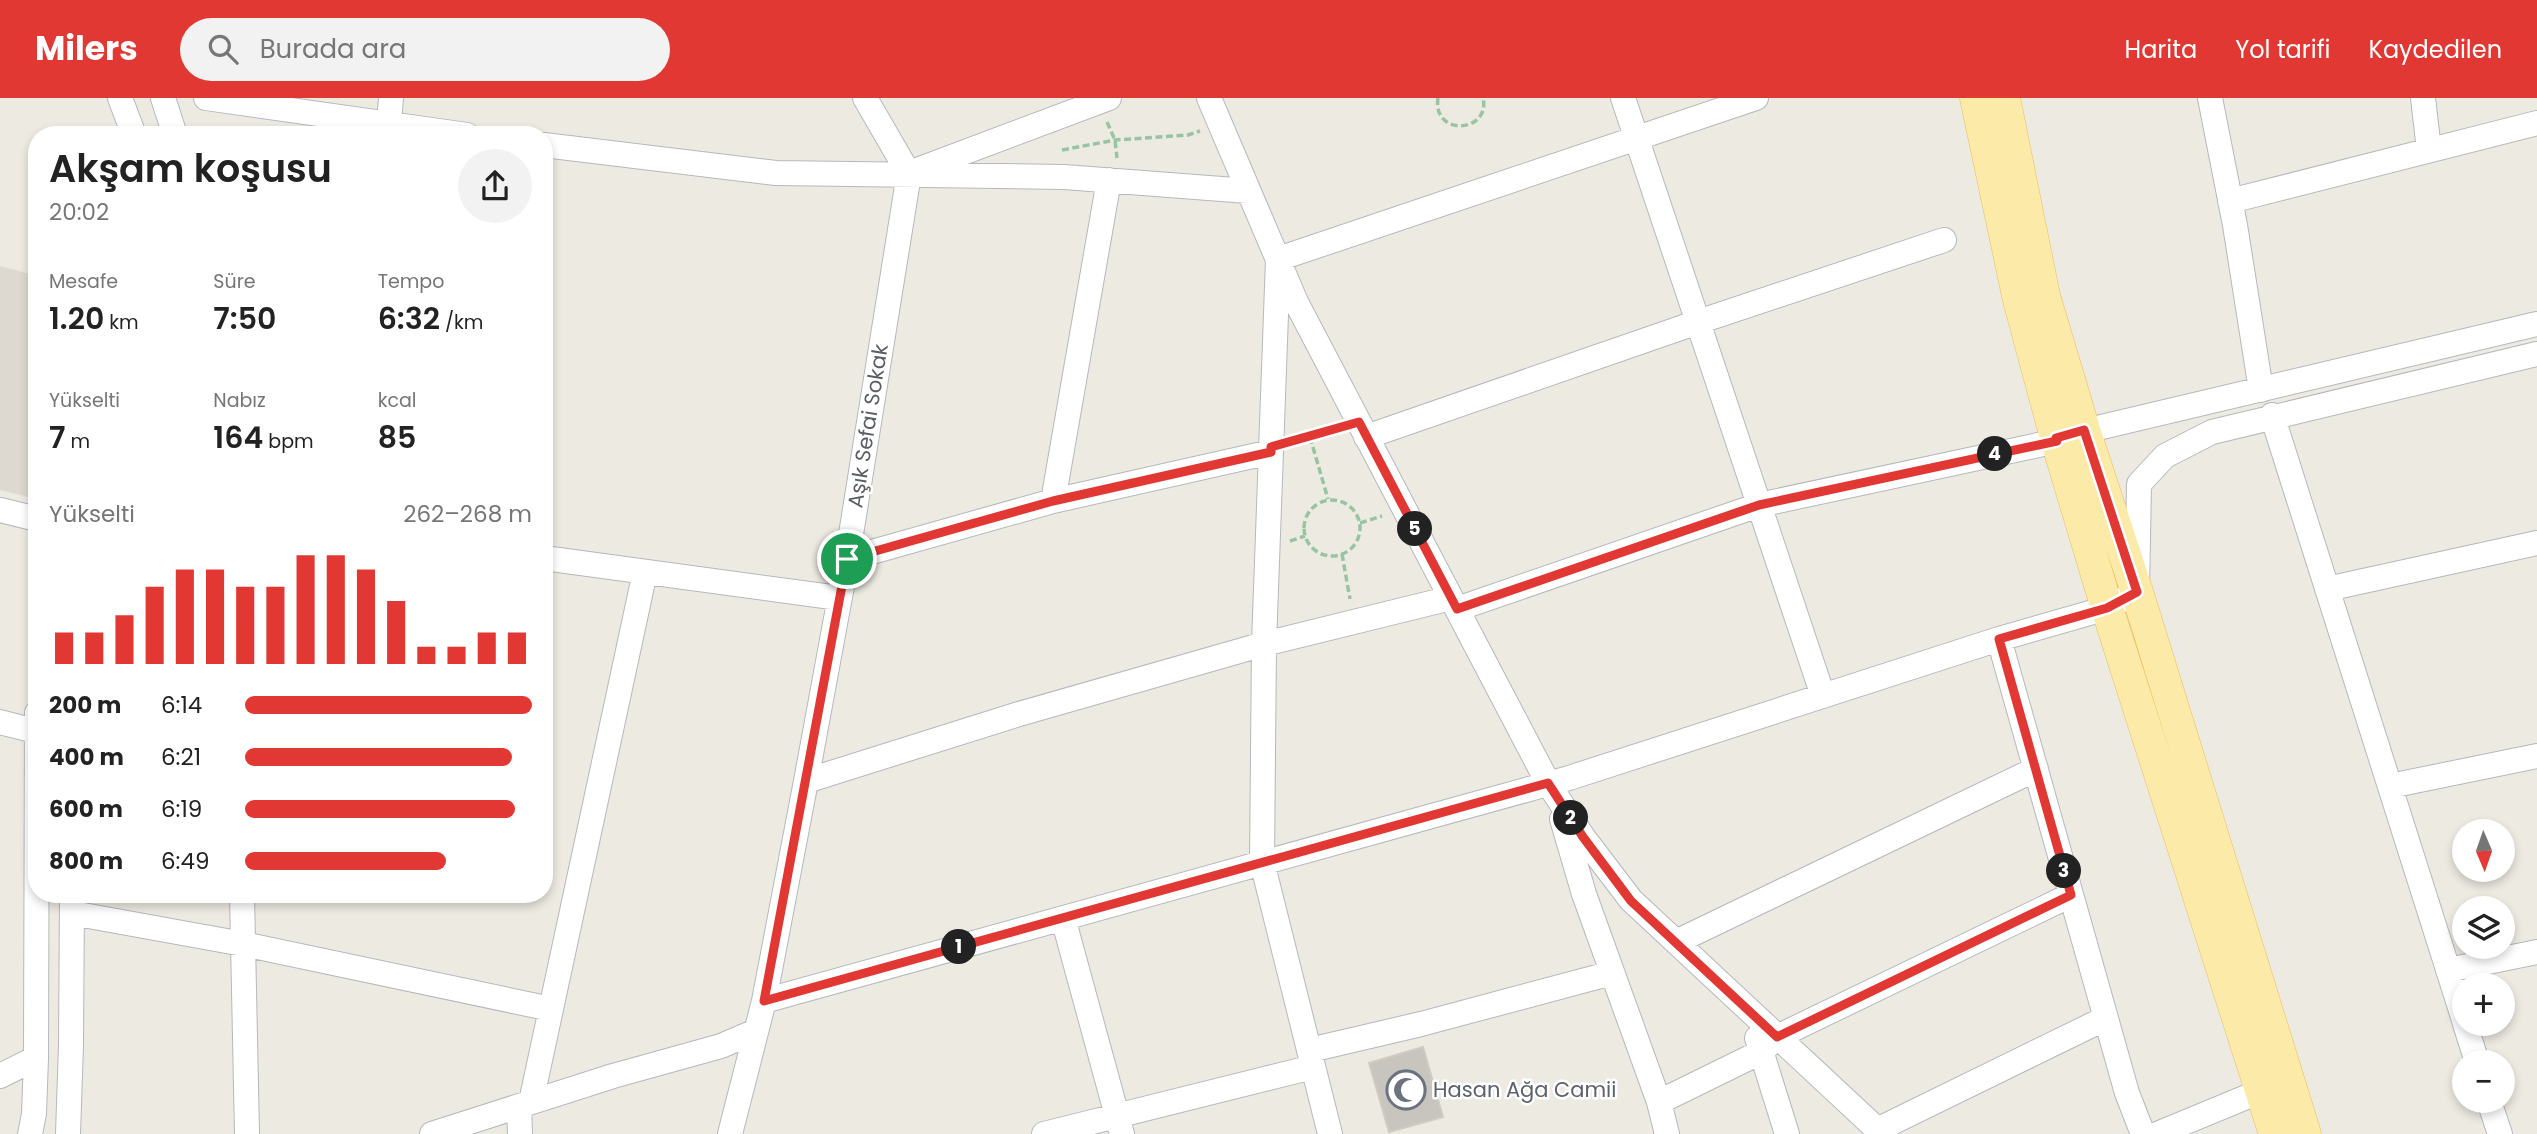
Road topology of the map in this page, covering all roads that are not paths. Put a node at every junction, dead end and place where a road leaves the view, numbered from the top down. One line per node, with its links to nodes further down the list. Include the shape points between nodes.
1 (120, 98): 15 (street)
2 (163, 98): 16 (street)
3 (205, 98): 17 (street)
4 (391, 98): 18 (street)
5 (865, 98): 22 (street)
6 (1109, 98): 22 (street)
7 (1209, 98): 24 (street)
8 (1623, 98): 19 (street)
9 (1756, 98): 19 (street)
10 (1976, 98): 34 (main road, via 2019,300)
11 (2004, 98): 34 (main road, via 2044,296)
12 (2210, 98): 25 (street)
13 (2423, 98): 21 (street)
14 (2537, 123): 21 (street)
15 (131, 126)
16 (172, 126)
17 (371, 126)
18 (389, 126)
19 (1636, 139): 27 (street); 28 (street)
20 (553, 146): 22 (street, via 776,173)
21 (2429, 150): 25 (street)
22 (909, 174): 23 (street); 42 (street, Aşık Sefai Sokak)
23 (1109, 180): 24 (street); 36 (street)
24 (1248, 191): 27 (street)
25 (2230, 201): 31 (street)
26 (1944, 240): 28 (street)
27 (1278, 259): 33 (street); 35 (street)
28 (1698, 322): 33 (street); 37 (street)
29 (2537, 324): 31 (street)
30 (2537, 354): 32 (street)
31 (2261, 390): 34 (street)
32 (2272, 415): 44 (street); 45 (street, via 2211,432 2165,456 2139,484)
33 (1362, 429): 47 (street)
34 (2066, 437): 37 (street); 45 (main road); 48 (main road)
35 (1271, 450): 36 (street); 50 (street)
36 (1053, 501): 42 (street)
37 (1759, 505): 47 (street); 51 (street)
38 (0, 510): 39 (street)
39 (28, 517)
40 (2537, 543): 44 (street)
41 (553, 559): 43 (street)
42 (847, 559): 46 (street, Aşık Sefai Sokak)
43 (645, 572): 46 (street); 72 (street)
44 (2328, 589): 57 (street)
45 (2137, 592): 48 (street); 98 (main road)
46 (839, 598): 56 (street, Aşık Sefai Sokak)
47 (1454, 604): 50 (street); 58 (street)
48 (2107, 608): 49 (street); 79 (main road)
49 (1999, 639): 51 (street); 55 (street)
50 (1264, 644): 56 (street); 59 (street)
51 (1823, 696): 58 (street)
52 (0, 722): 53 (street)
53 (28, 722)
54 (2537, 756): 57 (street)
55 (2036, 769): 60 (street); 65 (street)
56 (806, 781): 71 (street, Aşık Sefai Sokak)
57 (2390, 786): 68 (street)
58 (1552, 790): 59 (street); 65 (street, via 1631,901); 69 (street)
59 (1262, 862): 64 (street); 77 (street)
60 (2071, 895): 73 (street); 75 (street)
61 (36, 903): 76 (street)
62 (242, 903): 66 (street)
63 (72, 904): 66 (street); 86 (street)
64 (1063, 918): 71 (street); 83 (street)
65 (1676, 942): 75 (street, via 1748,1009)
66 (243, 944): 72 (street); 87 (street)
67 (2537, 952): 68 (street)
68 (2448, 970): 70 (street)
69 (1612, 973): 77 (street); 80 (street)
70 (2452, 982)
71 (764, 1001): 74 (street, Aşık Sefai Sokak)
72 (551, 1009): 81 (street)
73 (2106, 1018): 84 (street); 95 (street)
74 (757, 1031): 81 (street, via 721,1046); 90 (street, Aşık Sefai Sokak)
75 (1769, 1044): 80 (street); 84 (street); 94 (street)
76 (36, 1058): 78 (street); 85 (street)
77 (1312, 1058): 83 (street); 92 (street)
78 (0, 1076)
79 (2261, 1091): 96 (street); 97 (main road)
80 (1659, 1102): 93 (street)
81 (525, 1104): 88 (street); 89 (street)
82 (2493, 1113): 99 (street)
83 (1120, 1124): 91 (street)
84 (1879, 1132)
85 (30, 1134)
86 (68, 1134)
87 (247, 1134)
88 (432, 1134)
89 (520, 1134)
90 (730, 1134)
91 (1044, 1134)
92 (1330, 1134)
93 (1667, 1134)
94 (1787, 1134)
95 (2143, 1134)
96 (2157, 1134)
97 (2275, 1134)
98 (2305, 1134)
99 (2500, 1134)

